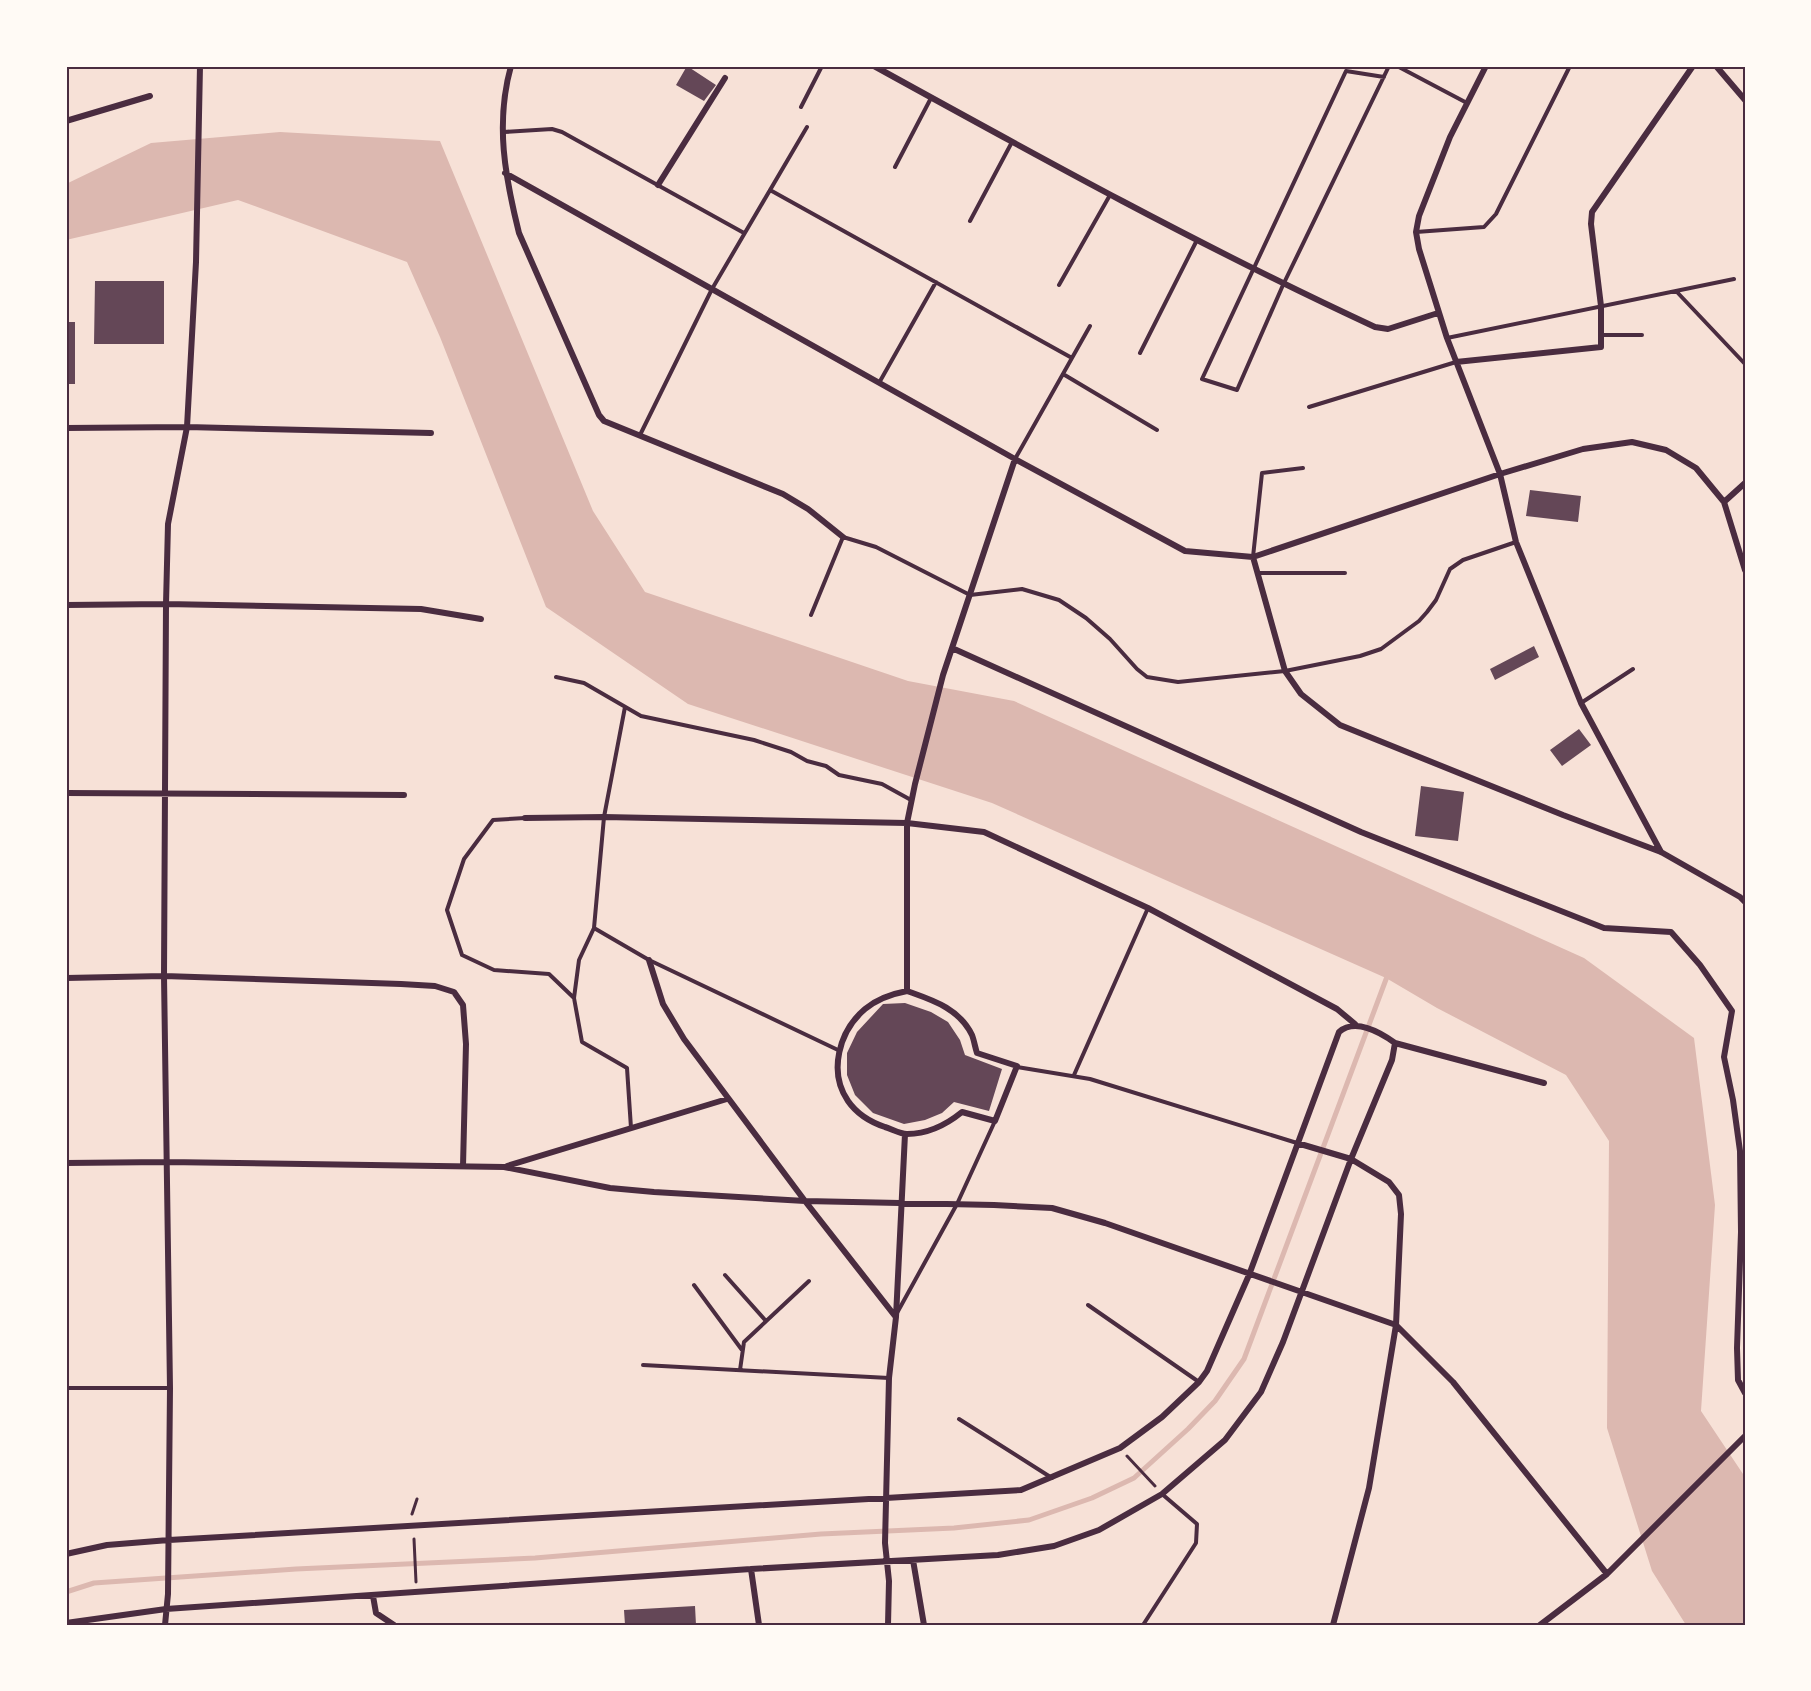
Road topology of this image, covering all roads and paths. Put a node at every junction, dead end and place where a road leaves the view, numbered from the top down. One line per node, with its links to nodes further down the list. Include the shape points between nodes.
1 (200, 66): 51 (street, via 196,262)
2 (511, 66): 20 (street, via 503,102)
3 (822, 66): 17 (lane)
4 (874, 66): 14 (street)
5 (1389, 66): 11 (lane)
6 (1397, 66): 16 (lane)
7 (1486, 66): 16 (street)
8 (1570, 66): 28 (lane, via 1496,214 1484,227)
9 (1693, 66): 38 (street, via 1592,212)
10 (1716, 66): 15 (street)
11 (1384, 76): 31 (lane, via 1346,71); 35 (lane)
12 (725, 78): 24 (street)
13 (150, 96): 18 (street)
14 (932, 98): 21 (street); 22 (lane)
15 (1745, 100)
16 (1467, 103): 28 (street, via 1450,137)
17 (801, 107)
18 (66, 121)
19 (807, 127): 25 (lane)
20 (504, 132): 23 (street); 24 (lane, via 562,132)
21 (1012, 142): 26 (street); 27 (lane)
22 (895, 167)
23 (505, 173): 36 (street); 55 (street, via 519,232 599,416)
24 (658, 185): 29 (lane)
25 (770, 190): 29 (lane); 33 (lane)
26 (1110, 195): 30 (street); 34 (lane)
27 (970, 221)
28 (1416, 232): 39 (street)
29 (744, 233): 36 (lane)
30 (1197, 240): 31 (street); 44 (lane)
31 (1254, 269): 35 (street); 35 (lane, via 1202,379 1237,390)
32 (1734, 279): 37 (lane)
33 (936, 282): 45 (lane); 49 (lane)
34 (1059, 285)
35 (1283, 285): 39 (street, via 1375,327 1388,329)
36 (712, 289): 49 (street); 55 (lane)
37 (1676, 291): 38 (lane); 47 (lane)
38 (1601, 306): 42 (street); 43 (lane)
39 (1438, 313): 43 (street)
40 (1090, 326): 45 (lane)
41 (1642, 335): 42 (lane)
42 (1601, 336): 46 (street, via 1601,347)
43 (1446, 338): 46 (street)
44 (1140, 352)
45 (1072, 358): 48 (lane)
46 (1456, 362): 50 (lane); 58 (street)
47 (1745, 363)
48 (1062, 374): 53 (lane); 56 (lane)
49 (879, 383): 56 (street)
50 (1309, 407)
51 (187, 427): 52 (street); 54 (street); 68 (street, via 168,524)
52 (66, 428)
53 (1158, 430)
54 (431, 433)
55 (639, 436): 61 (street, via 783,494)
56 (1015, 459): 63 (street, via 1185,551); 67 (street)
57 (1304, 468): 63 (lane, via 1262,473)
58 (1500, 474): 60 (street, via 1583,449 1632,442 1666,450 1696,468); 62 (street); 63 (street)
59 (1745, 483): 60 (street)
60 (1724, 502): 64 (street)
61 (843, 537): 67 (lane, via 876,547); 70 (lane)
62 (1516, 542): 74 (lane, via 1463,560 1450,569 1427,612 1381,649); 76 (street)
63 (1253, 557): 65 (street)
64 (1745, 570)
65 (1257, 573): 66 (lane); 74 (street)
66 (1344, 573)
67 (970, 595): 72 (street); 74 (lane, via 1022,589 1059,600 1110,639 1147,677 1178,682)
68 (165, 604): 69 (street); 71 (street, via 421,609); 78 (street)
69 (66, 605)
70 (811, 615)
71 (481, 619)
72 (952, 648): 81 (street); 129 (street, via 1361,832 1604,928 1671,932 1732,1011 1724,1057 1740,1151 1737,1348 1738,1380)
73 (1633, 669): 76 (lane)
74 (1285, 671): 85 (street, via 1301,694 1340,725)
75 (556, 677): 77 (lane, via 584,683)
76 (1581, 703): 85 (street)
77 (625, 707): 81 (lane, via 641,716 792,752 839,775 882,784); 82 (lane)
78 (165, 792): 79 (street); 80 (street); 90 (street)
79 (66, 793)
80 (404, 795)
81 (912, 801): 84 (street)
82 (603, 817): 83 (street); 84 (street); 88 (lane)
83 (525, 818): 93 (lane, via 493,820 483,831 464,859 447,910 462,955 494,970 549,974)
84 (907, 823): 87 (street, via 984,832); 92 (street)
85 (1661, 852): 86 (street)
86 (1745, 902)
87 (1148, 909): 94 (street, via 1337,1010); 98 (lane)
88 (594, 928): 89 (lane); 93 (lane, via 579,960)
89 (650, 960): 96 (lane); 100 (street, via 663,1004)
90 (164, 976): 91 (street); 106 (street); 108 (street, via 401,984 435,986 454,992 463,1005 466,1044)
91 (66, 978)
92 (907, 991): 96 (street, via 886,996 864,1009); 97 (street, via 957,1014 972,1035 977,1053)
93 (574, 998): 102 (lane, via 582,1042 627,1068)
94 (1355, 1025): 95 (street); 104 (street, via 1345,1026 1339,1032)
95 (1395, 1043): 99 (street); 105 (street, via 1392,1060)
96 (838, 1050): 103 (street, via 838,1076 847,1100 869,1121)
97 (1017, 1066): 98 (lane); 101 (street)
98 (1074, 1075): 104 (lane)
99 (1544, 1083)
100 (727, 1099): 102 (street); 110 (street)
101 (995, 1121): 103 (street, via 962,1112 930,1130); 112 (lane)
102 (631, 1128): 109 (street)
103 (905, 1134): 111 (street)
104 (1297, 1143): 105 (street); 114 (street)
105 (1351, 1159): 117 (street); 121 (street, via 1389,1182 1399,1195)
106 (166, 1162): 107 (street); 108 (street); 128 (street)
107 (66, 1163)
108 (463, 1166): 109 (street)
109 (504, 1167): 110 (street, via 610,1188)
110 (804, 1201): 111 (street); 119 (street)
111 (903, 1202): 112 (street); 119 (street)
112 (957, 1204): 114 (street, via 1052,1208); 119 (lane)
113 (725, 1275): 120 (lane)
114 (1249, 1275): 117 (street); 126 (street)
115 (809, 1281): 120 (lane)
116 (694, 1286): 122 (lane)
117 (1303, 1292): 121 (street); 134 (street, via 1261,1392 1225,1440)
118 (1088, 1305): 126 (lane)
119 (896, 1317): 125 (street)
120 (766, 1321): 122 (lane, via 744,1342)
121 (1396, 1325): 145 (street, via 1453,1382); 155 (street, via 1370,1488)
122 (743, 1350): 124 (lane)
123 (643, 1365): 124 (lane)
124 (740, 1370): 125 (lane)
125 (889, 1378): 135 (street)
126 (1199, 1382): 132 (street, via 1162,1417)
127 (66, 1388): 128 (lane)
128 (170, 1388): 139 (street)
129 (1745, 1393)
130 (959, 1419): 133 (lane)
131 (1745, 1437): 145 (street)
132 (1120, 1448): 133 (street); 134 (path)
133 (1052, 1478): 135 (street, via 1021,1490)
134 (1162, 1494): 141 (street, via 1099,1530 1054,1546 998,1555); 154 (lane, via 1197,1524 1196,1543)
135 (886, 1498): 139 (street); 142 (street)
136 (417, 1499): 137 (path)
137 (412, 1514)
138 (414, 1539): 143 (path)
139 (169, 1540): 140 (street, via 107,1545); 147 (street)
140 (66, 1554)
141 (913, 1560): 142 (street); 153 (street)
142 (886, 1562): 144 (street); 152 (street)
143 (416, 1569)
144 (751, 1569): 146 (street); 151 (street)
145 (1607, 1574): 156 (street)
146 (373, 1596): 147 (street); 150 (street, via 376,1613)
147 (166, 1609): 148 (street); 149 (street)
148 (66, 1623)
149 (165, 1625)
150 (394, 1625)
151 (759, 1625)
152 (888, 1625)
153 (924, 1625)
154 (1143, 1625)
155 (1333, 1625)
156 (1540, 1625)

